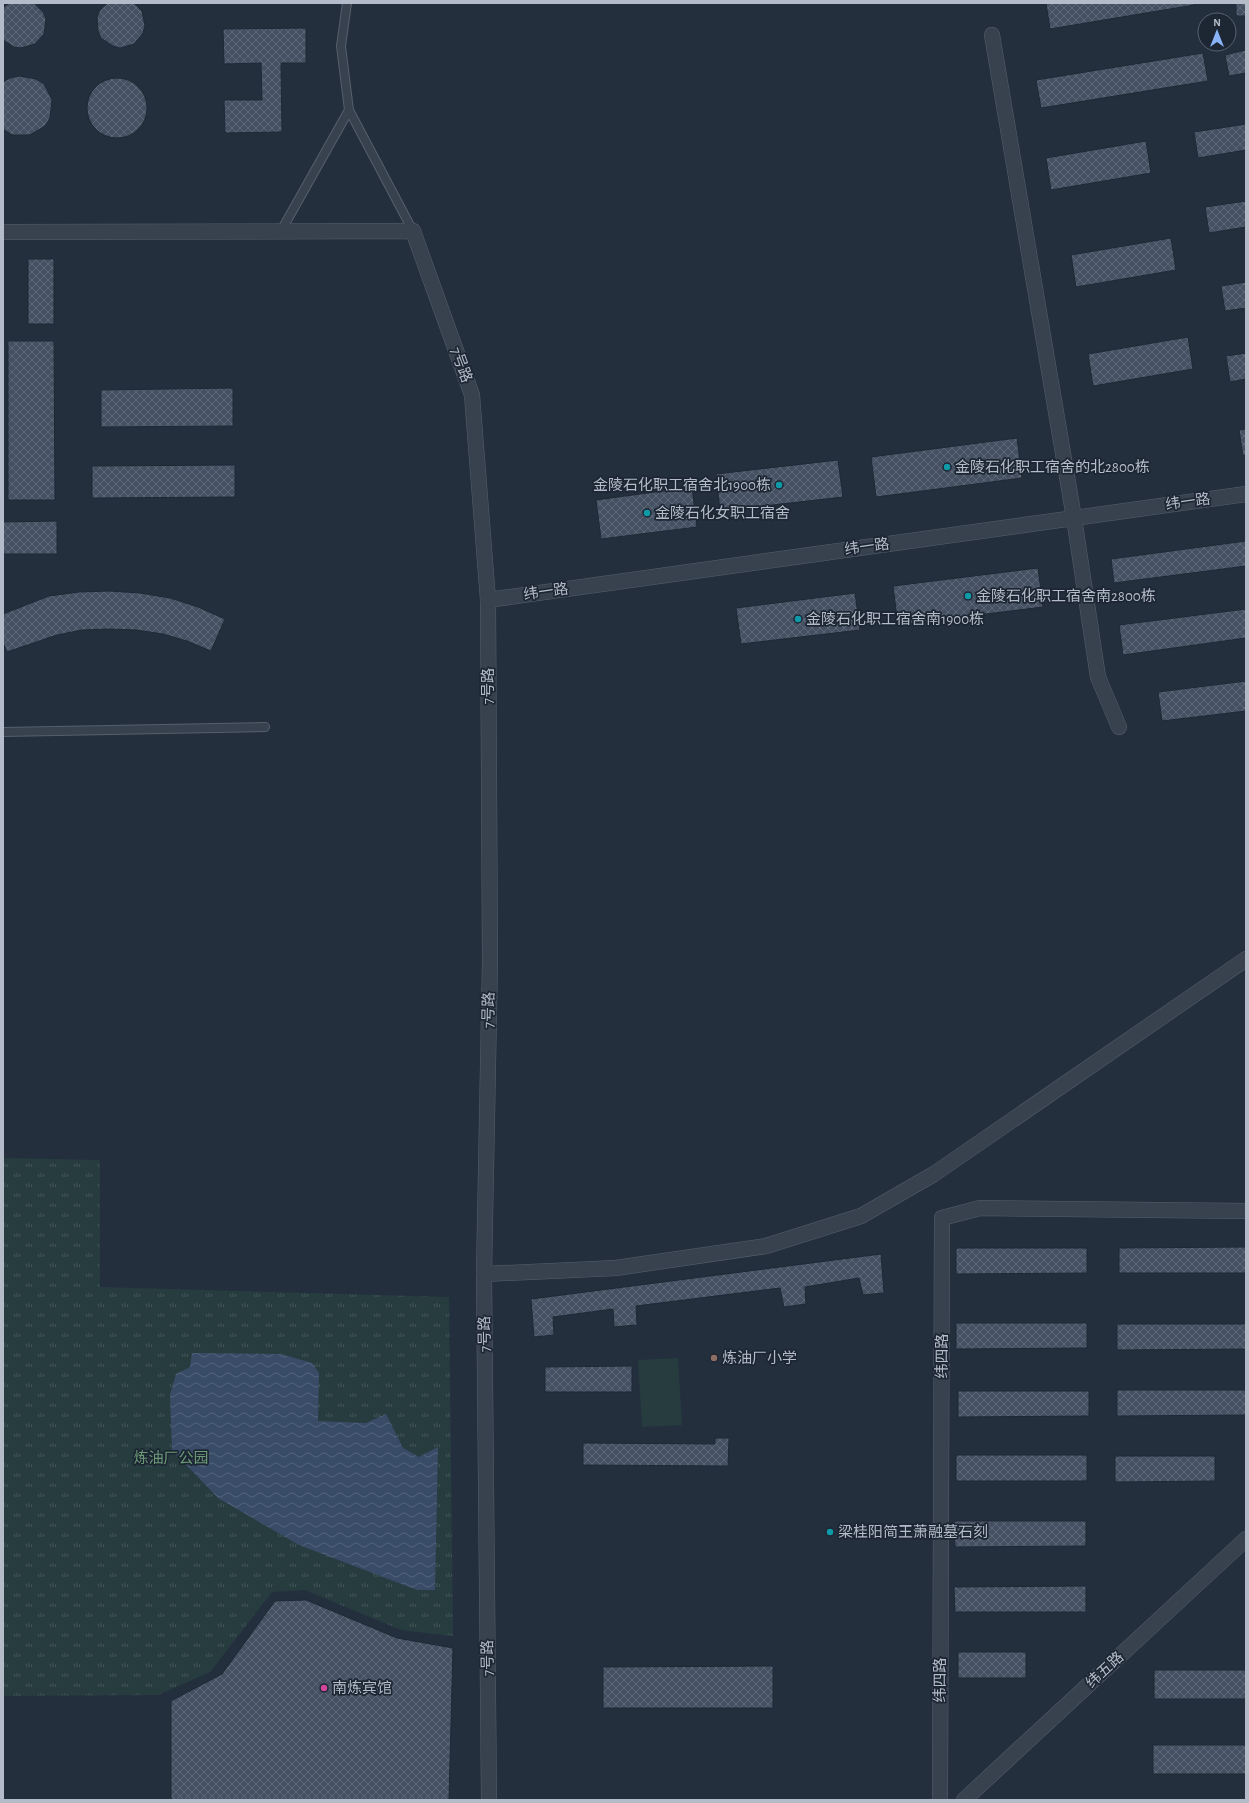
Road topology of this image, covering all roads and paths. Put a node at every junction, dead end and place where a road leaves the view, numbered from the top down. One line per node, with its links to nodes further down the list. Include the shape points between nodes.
1 (347, 3): 3 (lane, via 342,46)
2 (992, 35): 8 (street)
3 (349, 110): 4 (lane); 5 (lane)
4 (280, 231): 5 (street); 6 (street)
5 (413, 231): 9 (street, 7号路, via 472,395)
6 (3, 232)
7 (1246, 494): 8 (street, 纬一路)
8 (1074, 518): 9 (street, 纬一路); 11 (street, via 1098,677)
9 (488, 600): 15 (street, 7号路, via 490,961)
10 (265, 728): 12 (lane)
11 (1120, 728)
12 (3, 732)
13 (1246, 959): 15 (street, via 934,1174 861,1216 758,1247 616,1268)
14 (1246, 1211): 18 (street, 纬四路, via 980,1208 942,1218)
15 (484, 1274): 17 (street, 7号路)
16 (1246, 1539): 19 (street, 纬五路)
17 (489, 1800)
18 (940, 1800)
19 (964, 1800)

